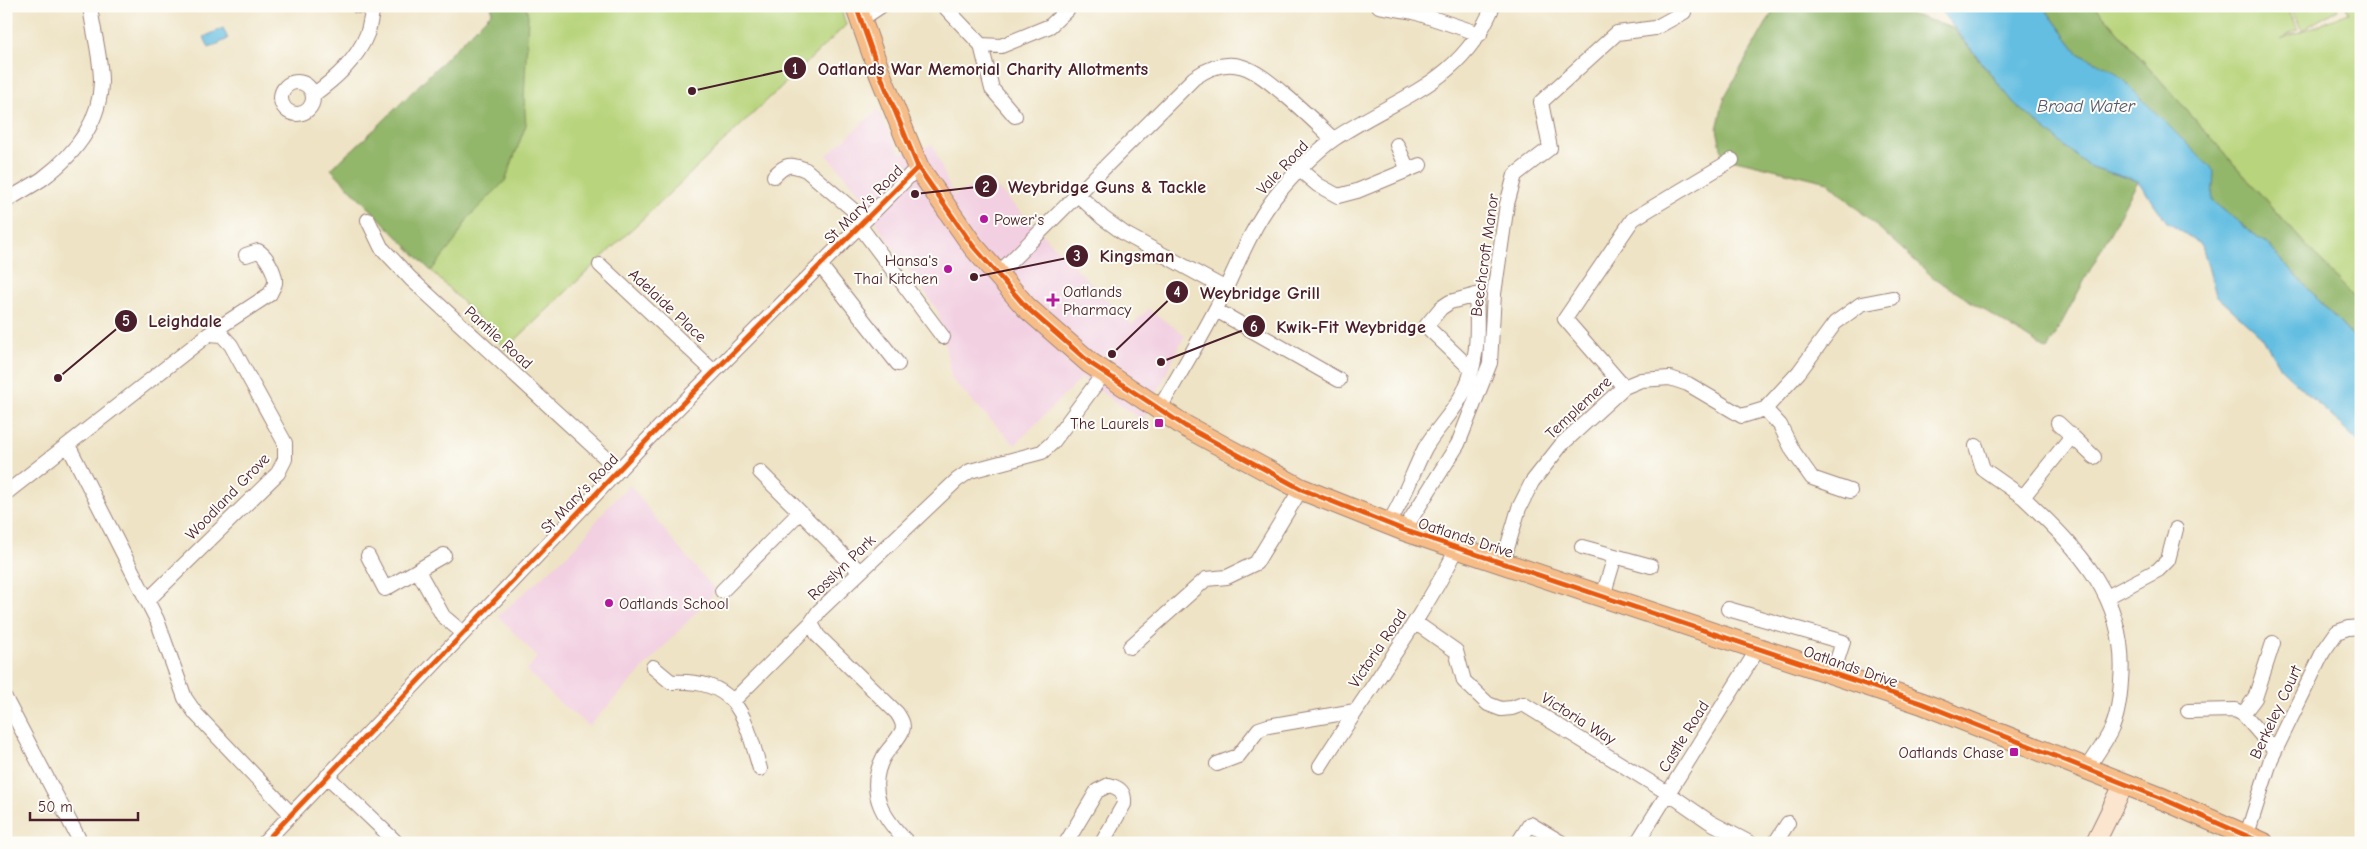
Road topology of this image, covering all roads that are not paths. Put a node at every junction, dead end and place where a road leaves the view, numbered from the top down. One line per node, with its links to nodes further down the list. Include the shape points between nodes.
1 (90, 6): 22 (street, via 101,81 95,115 86,133 63,162)
2 (358, 6): 8 (street)
3 (881, 6): 10 (street)
4 (944, 6): 12 (street)
5 (1379, 6): 11 (street, via 1414,12)
6 (1493, 6): 11 (street, Vale Road)
7 (1684, 6): 54 (street, Beechcroft Manor, via 1684,12 1655,28 1617,33 1541,102 1550,148 1515,175 1507,204 1494,294 1490,363 1458,444)
8 (373, 7): 13 (street, via 367,34 355,54 337,77)
9 (1068, 9): 12 (street, via 1050,26 1034,33 1001,46)
10 (858, 13): 18 (main road, Oatlands Drive)
11 (1480, 34): 15 (street, Vale Road, via 1450,69 1430,84)
12 (981, 45): 14 (street, via 992,89)
13 (313, 95)
14 (1015, 116)
15 (1333, 139): 19 (street, Vale Road); 21 (street, via 1257,72 1242,66 1224,66 1206,70 1194,78)
16 (1397, 145): 19 (street, via 1414,167 1338,196)
17 (1732, 160): 39 (street, via 1633,219 1565,320)
18 (918, 166): 24 (street, St Mary's Road); 28 (main road, Oatlands Drive)
19 (1300, 170): 29 (street, Vale Road, via 1275,198 1254,231)
20 (774, 176): 24 (street, via 784,166 795,165 806,170)
21 (1078, 194): 28 (street); 29 (street, via 1102,218 1125,234)
22 (6, 201)
23 (368, 220): 47 (street, Pantile Road, via 381,247 411,280)
24 (862, 223): 27 (street, St Mary's Road); 33 (street)
25 (246, 255): 32 (street, via 258,251 264,254 275,284 270,294)
26 (600, 265): 36 (street, Adelaide Place)
27 (820, 265): 34 (street); 36 (street, St Mary's Road)
28 (997, 275): 37 (main road, Oatlands Drive, via 1041,321)
29 (1226, 289): 31 (street, Vale Road)
30 (1892, 298): 41 (street, via 1860,304 1835,323 1799,372)
31 (1216, 310): 38 (street); 40 (street, Vale Road)
32 (209, 334): 44 (street); 68 (street, Woodland Grove, via 222,335 231,345 285,443 285,460 278,473)
33 (943, 338)
34 (898, 364)
35 (1472, 370): 35 (street, via 1426,326 1450,302 1476,295 1478,338); 54 (street, via 1459,401 1426,446 1399,507)
36 (713, 371): 47 (street, St Mary's Road)
37 (1104, 374): 40 (main road, Oatlands Drive); 64 (street, Rosslyn Park, via 1054,442 1042,452 970,471)
38 (1339, 380)
39 (1624, 387): 41 (street, Templemere, via 1641,380 1670,378 1688,384 1742,416); 61 (street, Templemere, via 1562,444 1532,482 1519,508)
40 (1159, 409): 49 (main road, Oatlands Drive)
41 (1765, 409): 50 (street, via 1780,425 1812,478)
42 (2058, 423): 43 (street)
43 (2072, 436): 46 (street); 52 (street)
44 (68, 445): 51 (street); 68 (street)
45 (1976, 446): 52 (street, via 1983,469)
46 (2094, 457)
47 (619, 470): 73 (street, St Mary's Road)
48 (760, 472): 53 (street)
49 (1301, 489): 54 (main road, Oatlands Drive); 75 (street, via 1256,563 1227,577 1206,579)
50 (1850, 491)
51 (6, 493)
52 (2023, 498): 67 (street, via 2065,537)
53 (800, 512): 64 (street); 65 (street)
54 (1396, 527): 56 (main road, Oatlands Drive)
55 (2176, 529): 67 (street, via 2168,560 2158,570)
56 (1458, 547): 61 (main road, Oatlands Drive); 71 (street, Victoria Road)
57 (1582, 547): 60 (street)
58 (444, 555): 63 (street)
59 (368, 556): 63 (street, via 385,589)
60 (1615, 556): 62 (street); 66 (street)
61 (1502, 562): 66 (main road, Oatlands Drive)
62 (1651, 566)
63 (418, 571): 73 (street, via 444,616)
64 (860, 572): 70 (street, Rosslyn Park, via 819,611)
65 (722, 591)
66 (1603, 596): 76 (main road, Oatlands Drive)
67 (2107, 597): 88 (street, via 2118,629 2123,662 2120,697 2112,729)
68 (148, 601): 92 (street, via 185,698 196,714)
69 (1728, 609): 78 (street, via 1843,642)
70 (811, 623): 80 (street); 98 (street, Rosslyn Park, via 818,636 903,722 902,730 876,774 876,790 889,824)
71 (1416, 623): 81 (street, Victoria Road); 91 (street, Victoria Way, via 1456,651 1464,681 1488,704 1501,709 1523,704)
72 (2361, 627): 84 (street, Berkeley Court, via 2337,632)
73 (462, 632): 89 (street, St Mary's Road)
74 (2273, 643): 83 (street, via 2255,698)
75 (1130, 647)
76 (1757, 647): 78 (main road, Oatlands Drive); 91 (street, Castle Road)
77 (653, 667): 80 (street, via 671,682 704,685)
78 (1833, 672): 88 (main road, Oatlands Drive)
79 (6, 700): 96 (street)
80 (734, 700): 87 (street, via 743,716)
81 (1355, 710): 85 (street, via 1259,729 1238,756); 86 (street, Victoria Road)
82 (2188, 711): 83 (street, via 2235,710)
83 (2244, 714): 84 (street)
84 (2275, 751): 94 (street, Berkeley Court)
85 (1217, 764)
86 (1320, 766)
87 (760, 769)
88 (2087, 769): 90 (main road, Oatlands Drive)
89 (327, 776): 92 (street, St Mary's Road); 97 (street)
90 (2124, 784): 94 (main road, Oatlands Drive); 106 (street)
91 (1668, 793): 103 (street, Castle Road); 104 (street, Victoria Way, via 1710,822)
92 (291, 814): 95 (street, St Mary's Road)
93 (1788, 823): 105 (street)
94 (2250, 840)
95 (265, 842)
96 (81, 843)
97 (397, 843)
98 (908, 843)
99 (1066, 843): 100 (street, via 1097,790 1109,785 1122,791 1125,797)
100 (1102, 843)
101 (1518, 843): 102 (street, via 1530,824)
102 (1562, 843)
103 (1637, 843)
104 (1750, 843)
105 (1775, 843)
106 (2095, 843)

